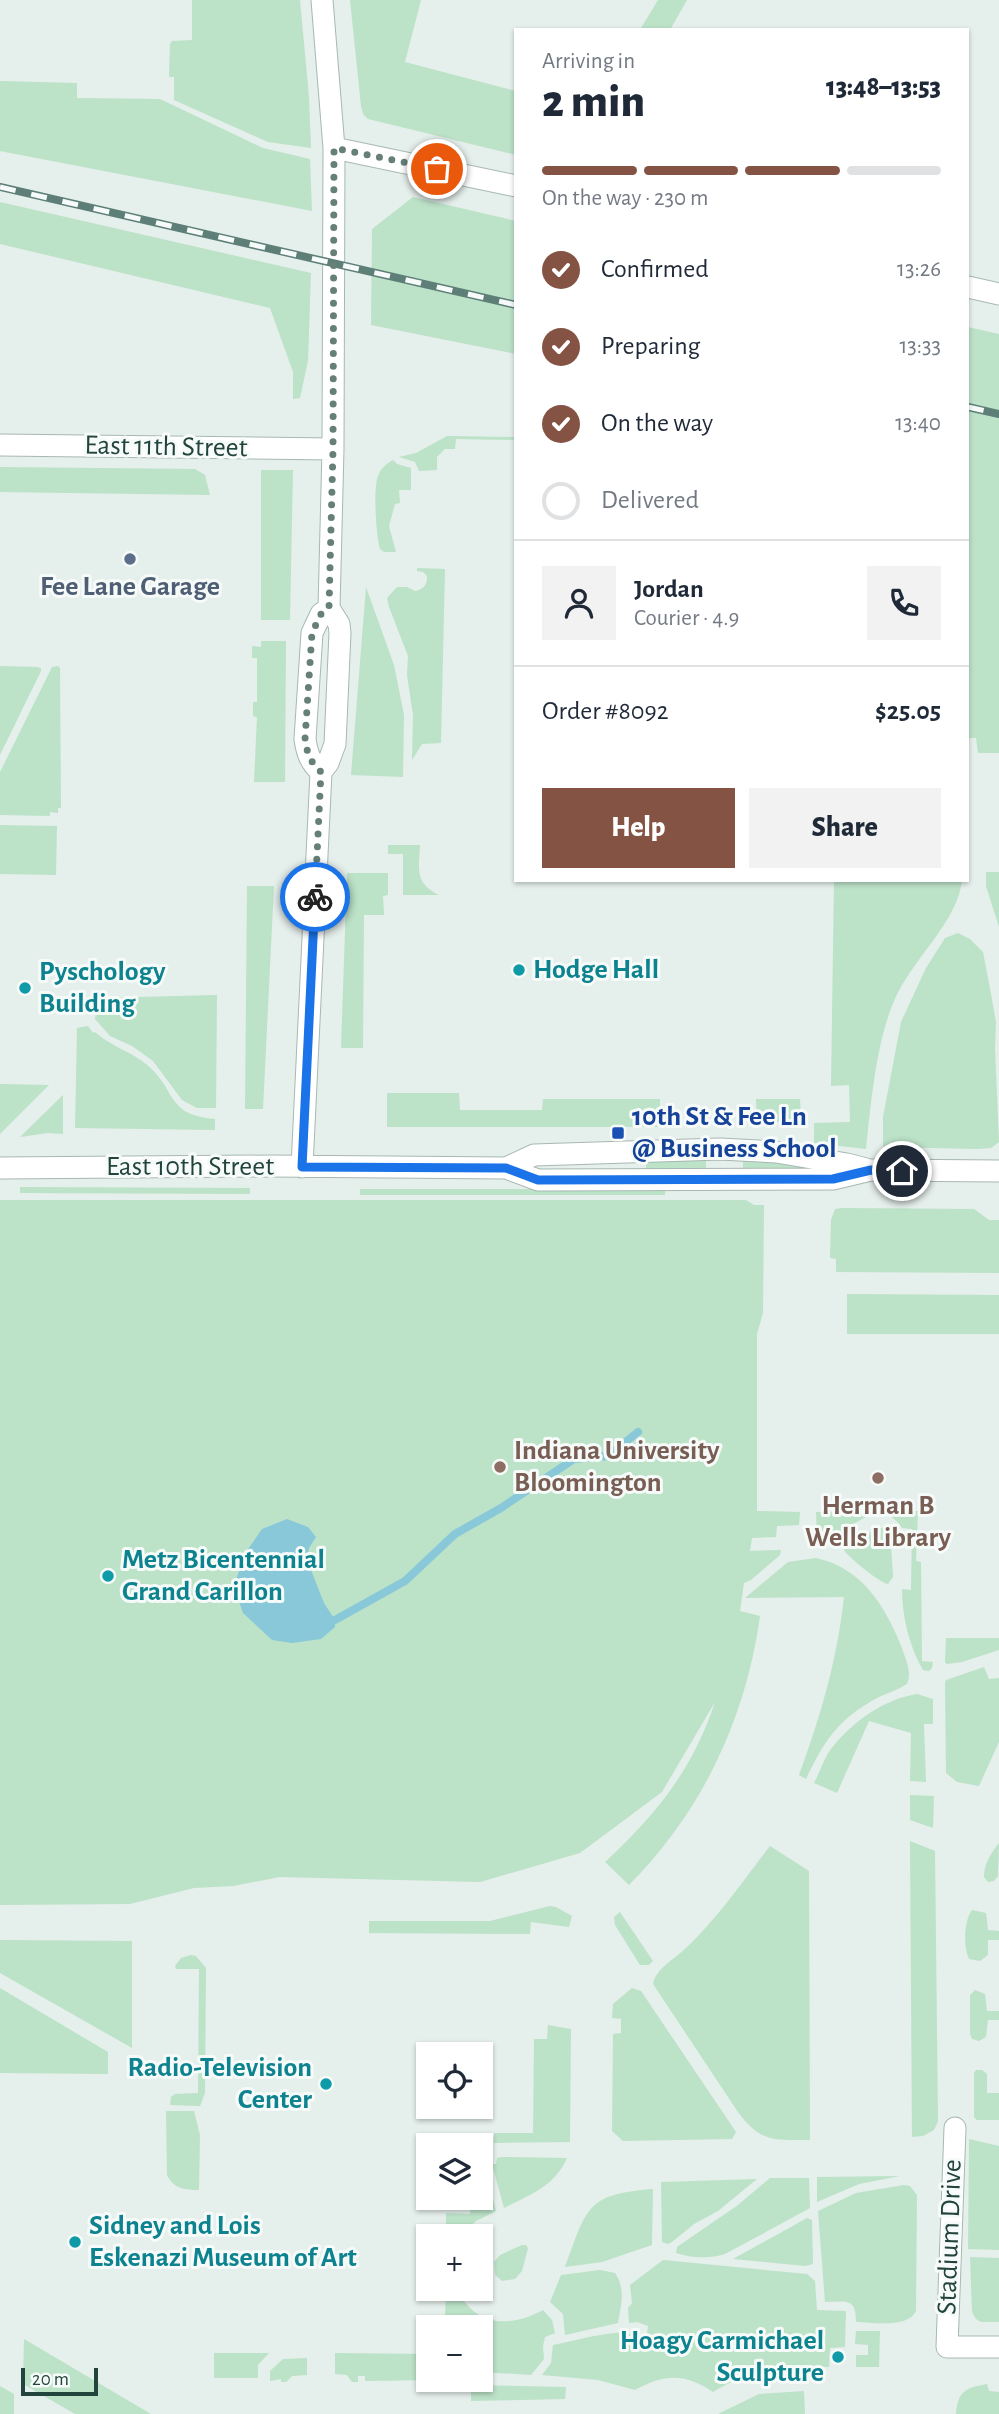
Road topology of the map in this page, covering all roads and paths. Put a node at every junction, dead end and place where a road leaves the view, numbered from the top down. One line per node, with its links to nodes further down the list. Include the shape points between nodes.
1 (323, 0): 2 (street)
2 (334, 148): 3 (street); 7 (street)
3 (514, 186)
4 (969, 287): 5 (street)
5 (999, 294)
6 (0, 445): 7 (street, East 11th Street)
7 (333, 449): 8 (street)
8 (329, 608): 9 (street, via 340,633 335,744); 9 (street, via 312,633 305,739 307,753)
9 (321, 772): 10 (street)
10 (302, 1167): 11 (street, East 10th Street); 12 (street, East 10th Street)
11 (0, 1168)
12 (506, 1168): 13 (street, East 10th Street, via 538,1180 833,1179); 13 (street, East 10th Street, via 534,1154 720,1149 800,1155)
13 (871, 1170): 14 (street, East 10th Street)
14 (999, 1171)
15 (955, 2128): 16 (street, Stadium Drive, via 947,2347)
16 (999, 2347)

